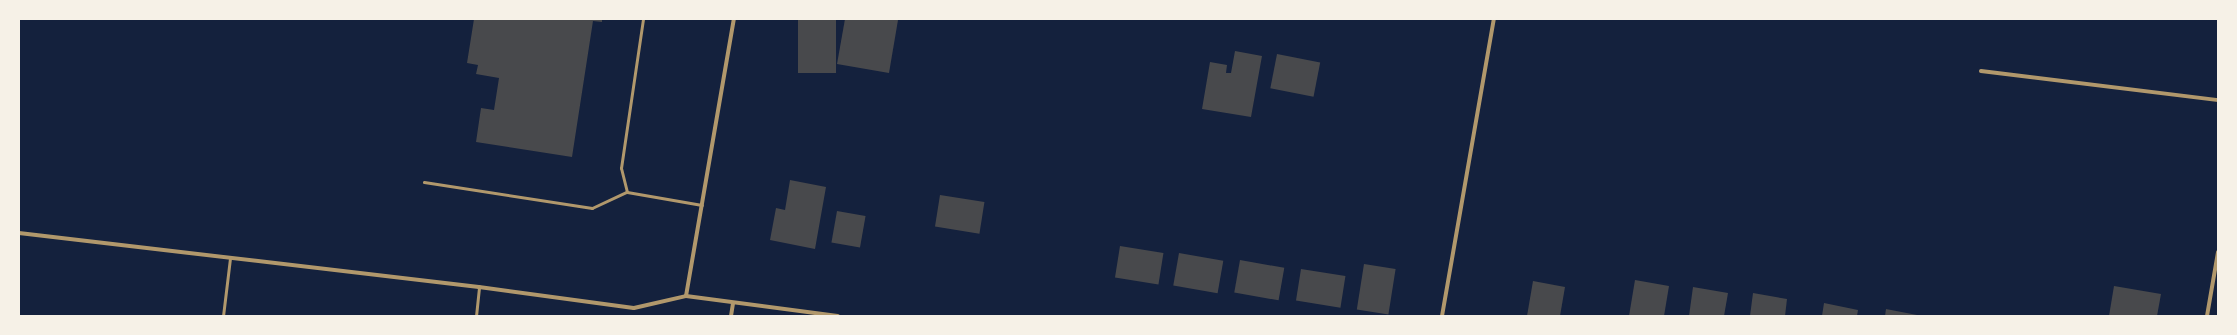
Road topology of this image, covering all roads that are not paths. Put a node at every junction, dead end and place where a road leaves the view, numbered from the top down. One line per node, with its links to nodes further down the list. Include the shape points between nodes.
1 (643, 19): 7 (lane, via 621,168)
2 (734, 19): 8 (street)
3 (1494, 19): 19 (street)
4 (1981, 70): 5 (street)
5 (2218, 100)
6 (424, 182): 7 (lane, via 592,208)
7 (627, 192): 8 (lane)
8 (702, 206): 13 (street)
9 (19, 233): 11 (street)
10 (2218, 252): 20 (street)
11 (230, 258): 12 (street); 15 (lane)
12 (479, 287): 13 (street, via 634,308); 16 (lane)
13 (686, 296): 14 (street)
14 (733, 304): 17 (street); 18 (street)
15 (223, 316)
16 (476, 316)
17 (731, 316)
18 (838, 316)
19 (1442, 316)
20 (2207, 316)

